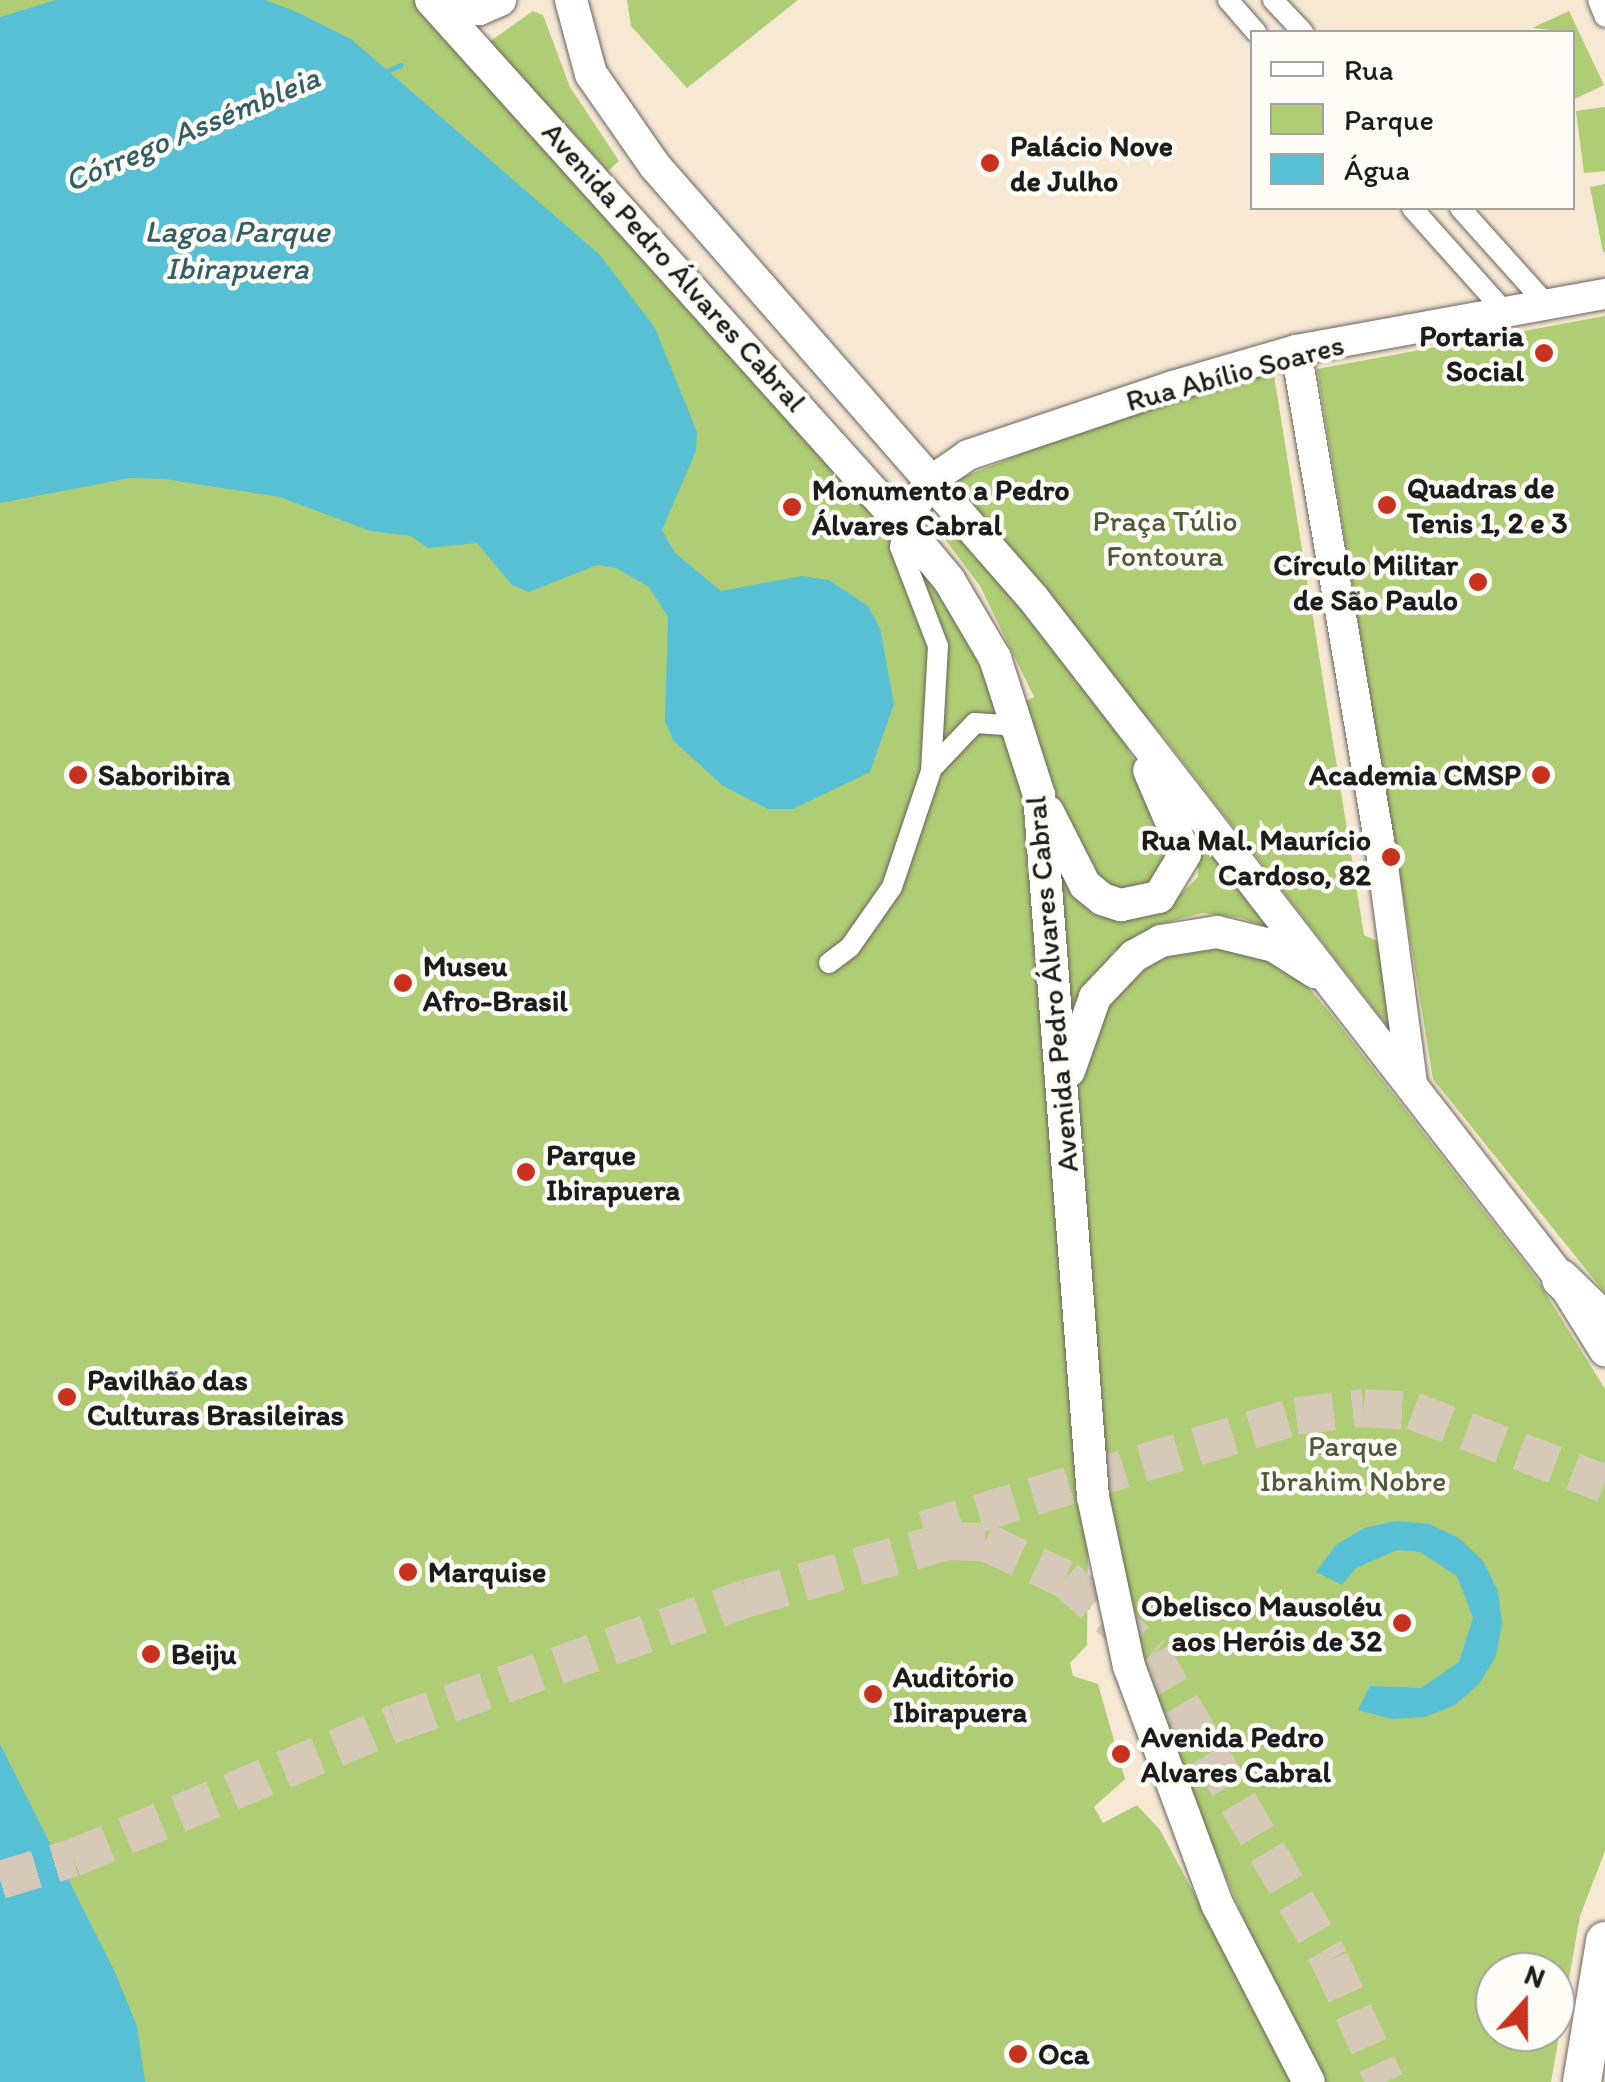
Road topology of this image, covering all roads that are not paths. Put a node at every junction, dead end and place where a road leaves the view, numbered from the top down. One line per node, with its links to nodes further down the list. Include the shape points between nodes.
1 (431, 0): 18 (main road, Avenida Pedro Álvares Cabral)
2 (442, 0): 3 (main road, via 479,9)
3 (500, 0)
4 (570, 0): 17 (main road, Avenida Pedro Álvares Cabral, via 591,74 655,166)
5 (1228, 0): 9 (street)
6 (1273, 0): 10 (street)
7 (1598, 0): 8 (street)
8 (1605, 17)
9 (1254, 30)
10 (1300, 30)
11 (1414, 210): 15 (street)
12 (1462, 210): 14 (street)
13 (1605, 294): 14 (street, Rua Abílio Soares)
14 (1546, 304): 15 (street, Rua Abílio Soares)
15 (1505, 312): 16 (street, Rua Abílio Soares)
16 (1296, 350): 17 (street, Rua Abílio Soares, via 968,456); 25 (street, via 1382,858)
17 (929, 482): 18 (street, Rua Abílio Soares); 19 (main road, Avenida Pedro Álvares Cabral, via 1033,598)
18 (904, 526): 20 (main road, Avenida Pedro Álvares Cabral, via 974,618); 21 (street, via 900,547 938,646)
19 (1117, 709): 22 (main road, via 1181,836 1182,866 1172,883 1139,904 1102,899 1085,885); 24 (main road, Avenida Pedro Álvares Cabral)
20 (1022, 736): 21 (street, via 1005,725 975,723 947,746); 22 (main road, Avenida Pedro Álvares Cabral)
21 (931, 771): 23 (street, via 892,887 850,947)
22 (1039, 794): 26 (main road, Avenida Pedro Álvares Cabral)
23 (829, 963)
24 (1339, 990): 25 (main road, Avenida Pedro Álvares Cabral); 26 (main road, via 1299,960 1247,938 1203,932 1161,941 1134,956 1095,997 1073,1048)
25 (1413, 1089): 27 (main road, Avenida Pedro Álvares Cabral)
26 (1063, 1102): 31 (main road, Avenida Pedro Álvares Cabral, via 1093,1496 1129,1666 1217,1904)
27 (1561, 1279): 28 (highway); 29 (main road, Avenida Pedro Álvares Cabral)
28 (1605, 1322)
29 (1605, 1350)
30 (1605, 1942): 32 (highway)
31 (1309, 2082)
32 (1582, 2082)

